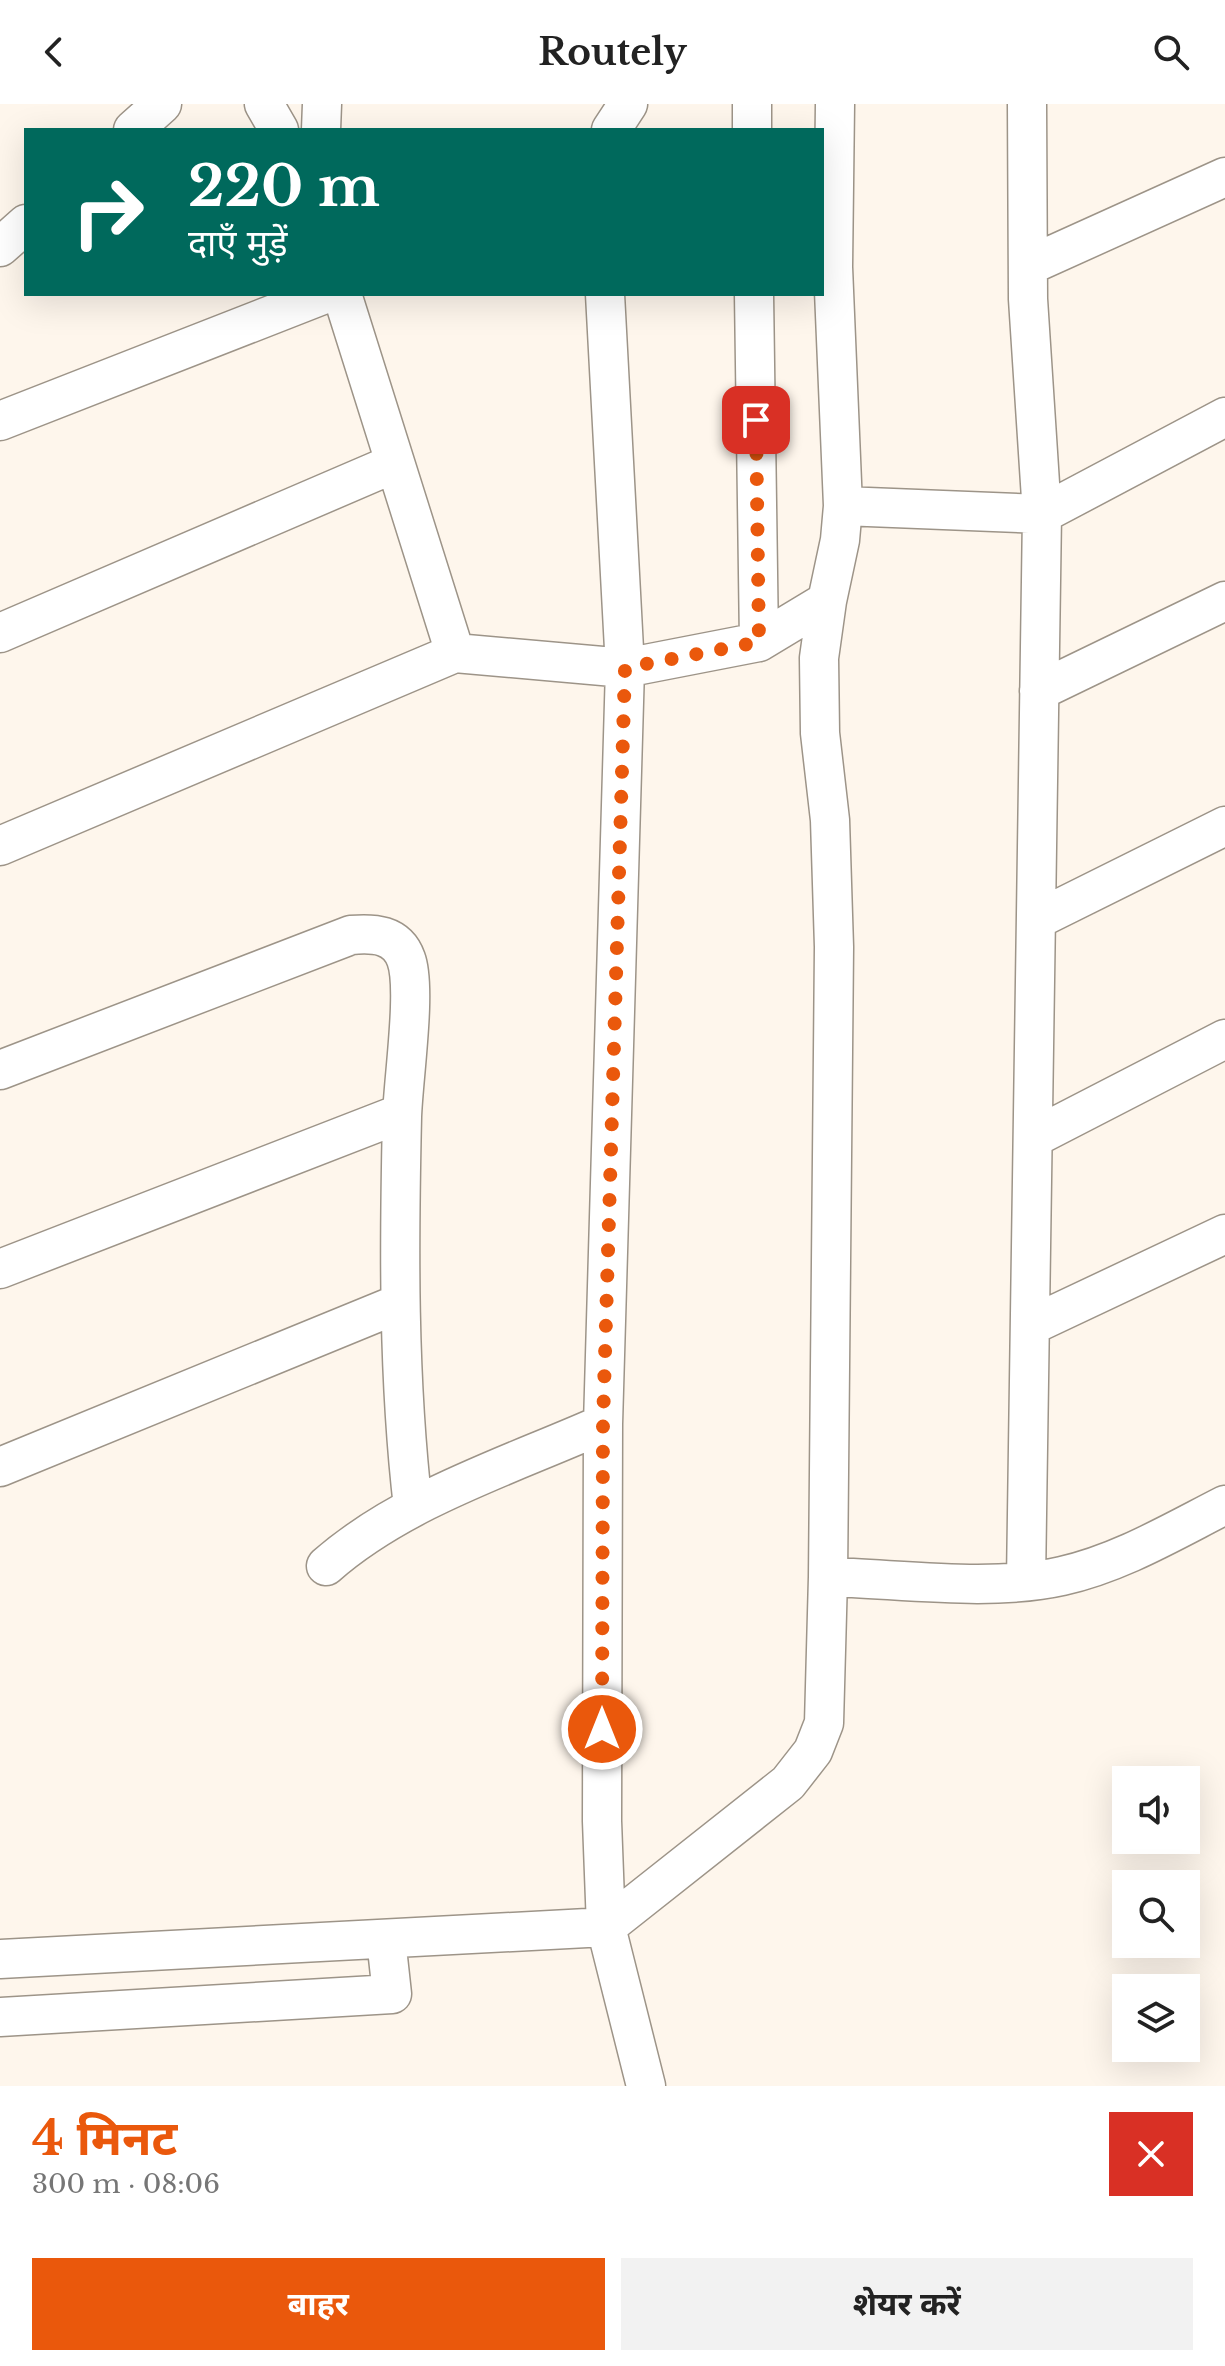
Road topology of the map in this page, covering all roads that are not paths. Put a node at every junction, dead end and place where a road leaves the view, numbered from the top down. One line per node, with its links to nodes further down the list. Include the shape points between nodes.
1 (162, 104): 8 (street)
2 (264, 104): 9 (street)
3 (322, 104): 10 (street)
4 (628, 104): 11 (street)
5 (752, 104): 12 (street)
6 (835, 104): 24 (street, via 833,267)
7 (1027, 104): 16 (street)
8 (135, 128)
9 (278, 128)
10 (321, 128)
11 (612, 128)
12 (752, 128)
13 (1225, 177): 16 (street)
14 (24, 226): 15 (street)
15 (0, 247)
16 (1028, 266): 25 (street)
17 (320, 296): 22 (street)
18 (343, 296): 23 (street)
19 (605, 296): 31 (street)
20 (754, 296): 29 (street)
21 (1225, 417): 25 (street)
22 (0, 421)
23 (393, 464): 28 (street); 30 (street)
24 (843, 506): 25 (street); 26 (street)
25 (1042, 514): 32 (street)
26 (827, 601): 29 (street); 49 (street, via 819,658 834,947)
27 (1225, 601): 32 (street)
28 (0, 633)
29 (759, 642): 31 (street)
30 (455, 653): 31 (street); 34 (street)
31 (625, 668): 44 (street)
32 (1039, 691): 35 (street)
33 (1225, 826): 35 (street)
34 (0, 846)
35 (1036, 920): 39 (street)
36 (1225, 1039): 39 (street)
37 (0, 1070): 38 (street, via 351,935 374,933 394,940 406,959)
38 (402, 1113): 41 (street); 42 (street)
39 (1033, 1138): 43 (street)
40 (1225, 1234): 43 (street)
41 (0, 1269)
42 (398, 1304): 45 (street); 47 (street)
43 (1030, 1326): 50 (street)
44 (603, 1424): 47 (street); 51 (street)
45 (0, 1467)
46 (1225, 1505): 50 (street, via 1117,1560)
47 (413, 1507): 48 (street)
48 (326, 1566)
49 (828, 1577): 50 (street); 51 (street, via 824,1723 813,1751 788,1783)
50 (1026, 1581)
51 (606, 1927): 52 (street); 55 (street)
52 (386, 1939): 53 (street); 54 (street, via 392,1994)
53 (0, 1959)
54 (0, 2017)
55 (646, 2086)

